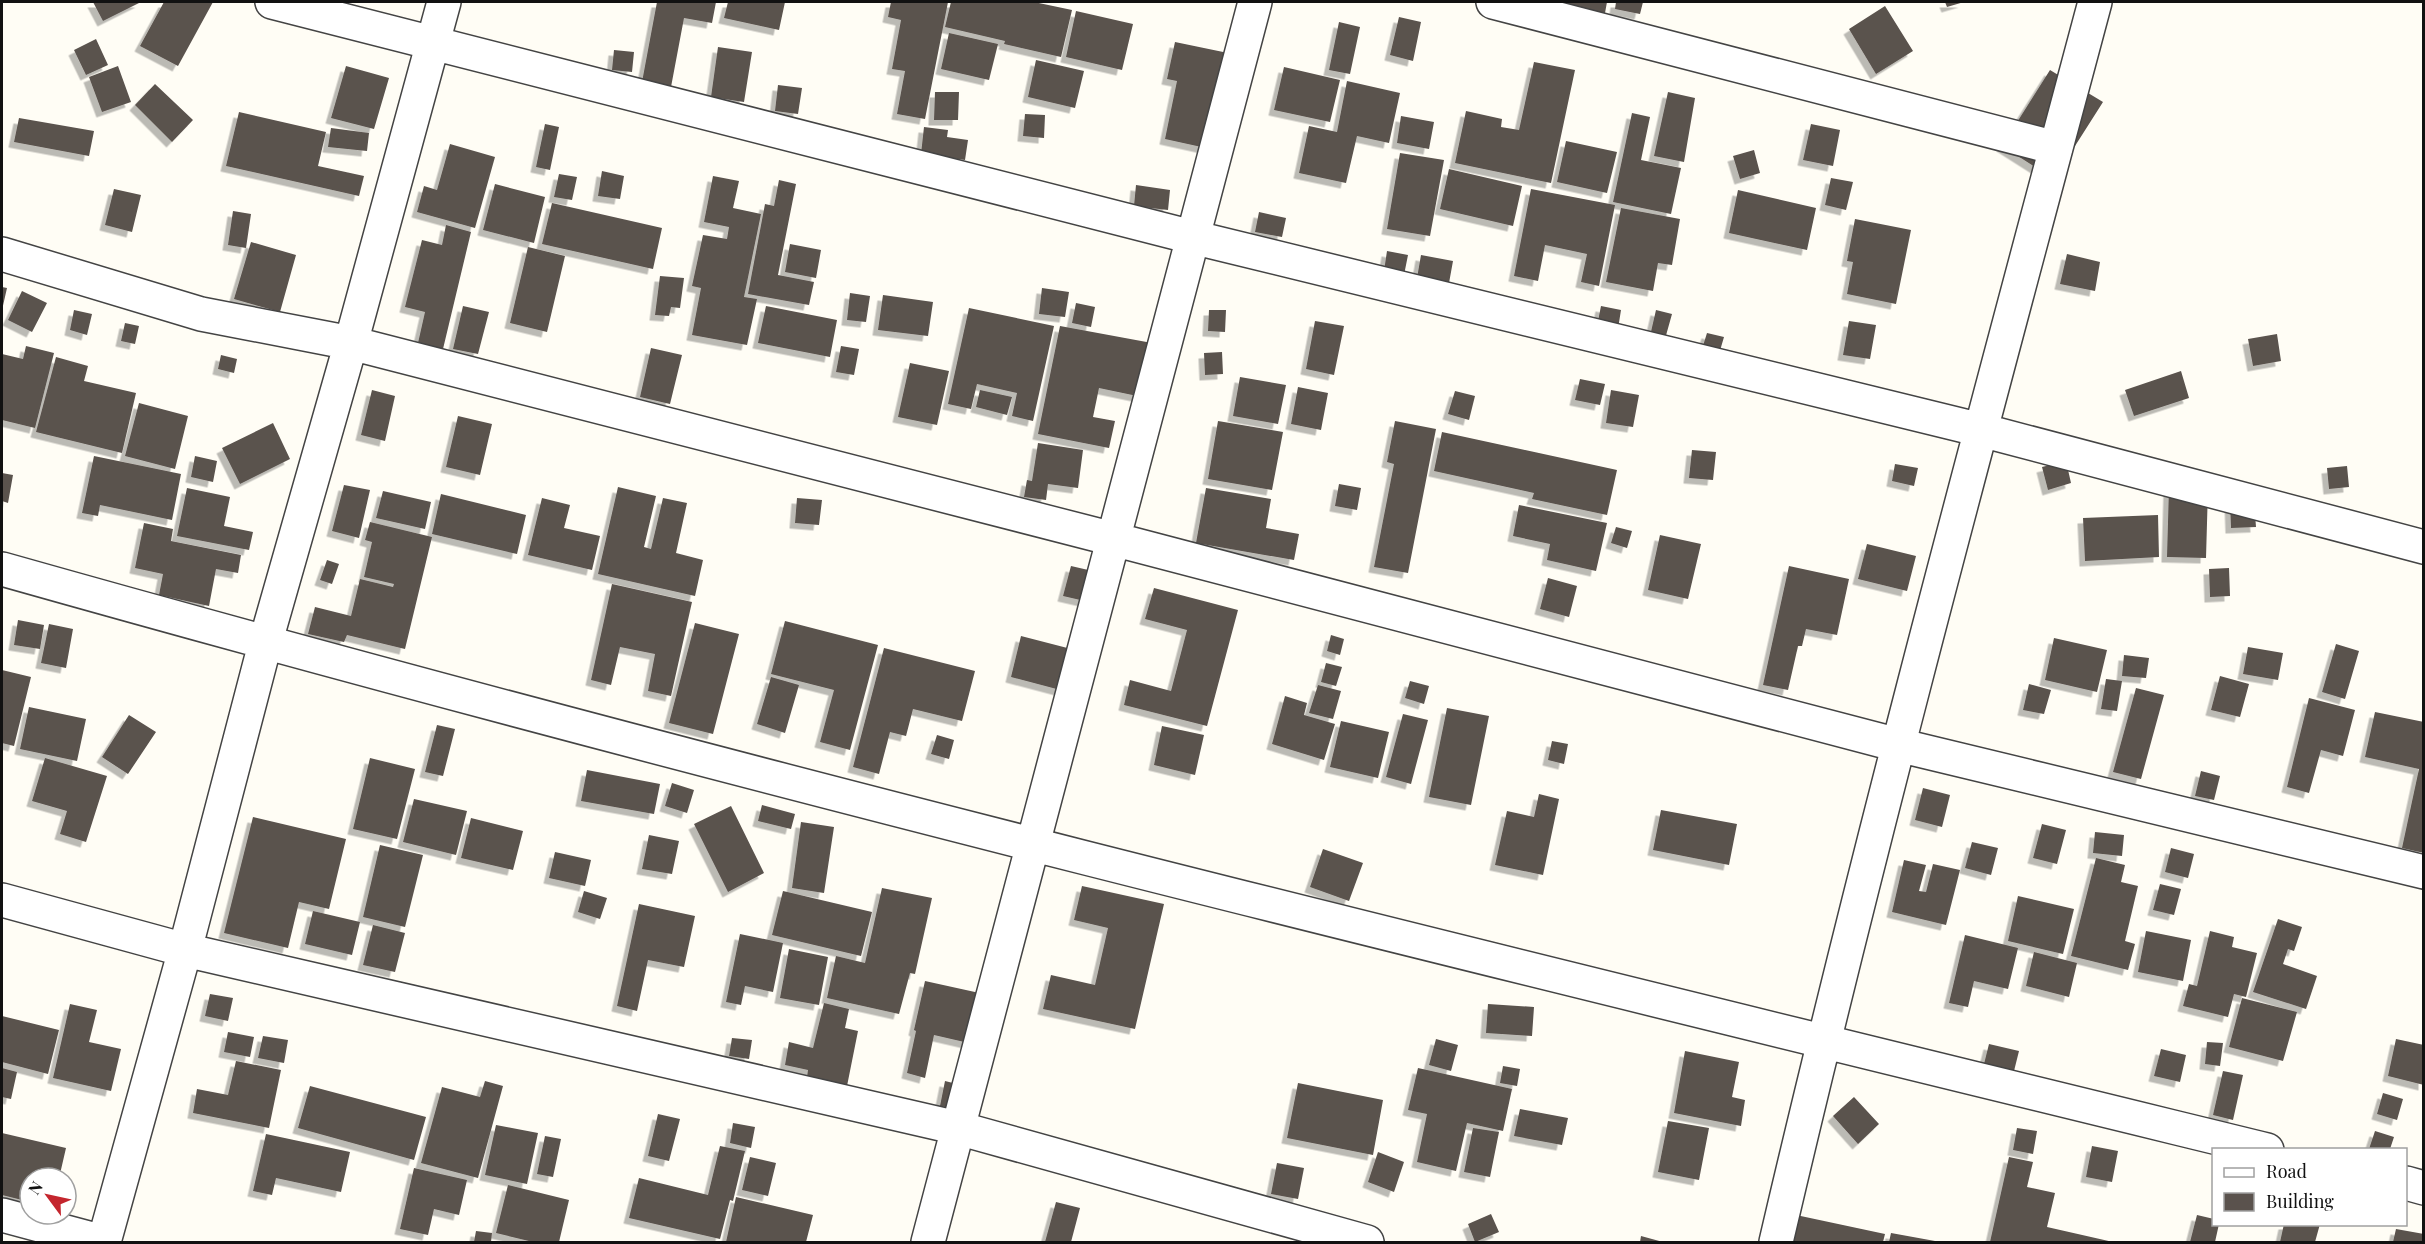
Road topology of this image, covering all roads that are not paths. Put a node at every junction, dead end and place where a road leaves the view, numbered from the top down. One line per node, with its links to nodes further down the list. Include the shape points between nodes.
1 (272, 2): 6 (street)
2 (444, 2): 6 (street)
3 (1255, 2): 8 (street)
4 (1493, 2): 7 (street)
5 (2094, 2): 7 (street)
6 (434, 43): 8 (street); 10 (street)
7 (2056, 148): 11 (street)
8 (1192, 237): 11 (street); 12 (street)
9 (2, 254): 10 (street, via 201,314)
10 (351, 343): 12 (street); 15 (street)
11 (1981, 430): 13 (street); 16 (street)
12 (1113, 539): 16 (street); 17 (street)
13 (2424, 546)
14 (2, 569): 15 (street)
15 (265, 644): 17 (street); 20 (street)
16 (1898, 745): 18 (street); 21 (street)
17 (1032, 845): 21 (street); 22 (street)
18 (2424, 872)
19 (2, 900): 20 (street)
20 (184, 950): 22 (street); 27 (street)
21 (1823, 1042): 23 (street); 30 (street)
22 (958, 1128): 28 (street); 29 (street)
23 (2263, 1148)
24 (2407, 1183): 25 (street)
25 (2424, 1188)
26 (2, 1215): 27 (street)
27 (103, 1242)
28 (928, 1242)
29 (1367, 1242)
30 (1776, 1242)

